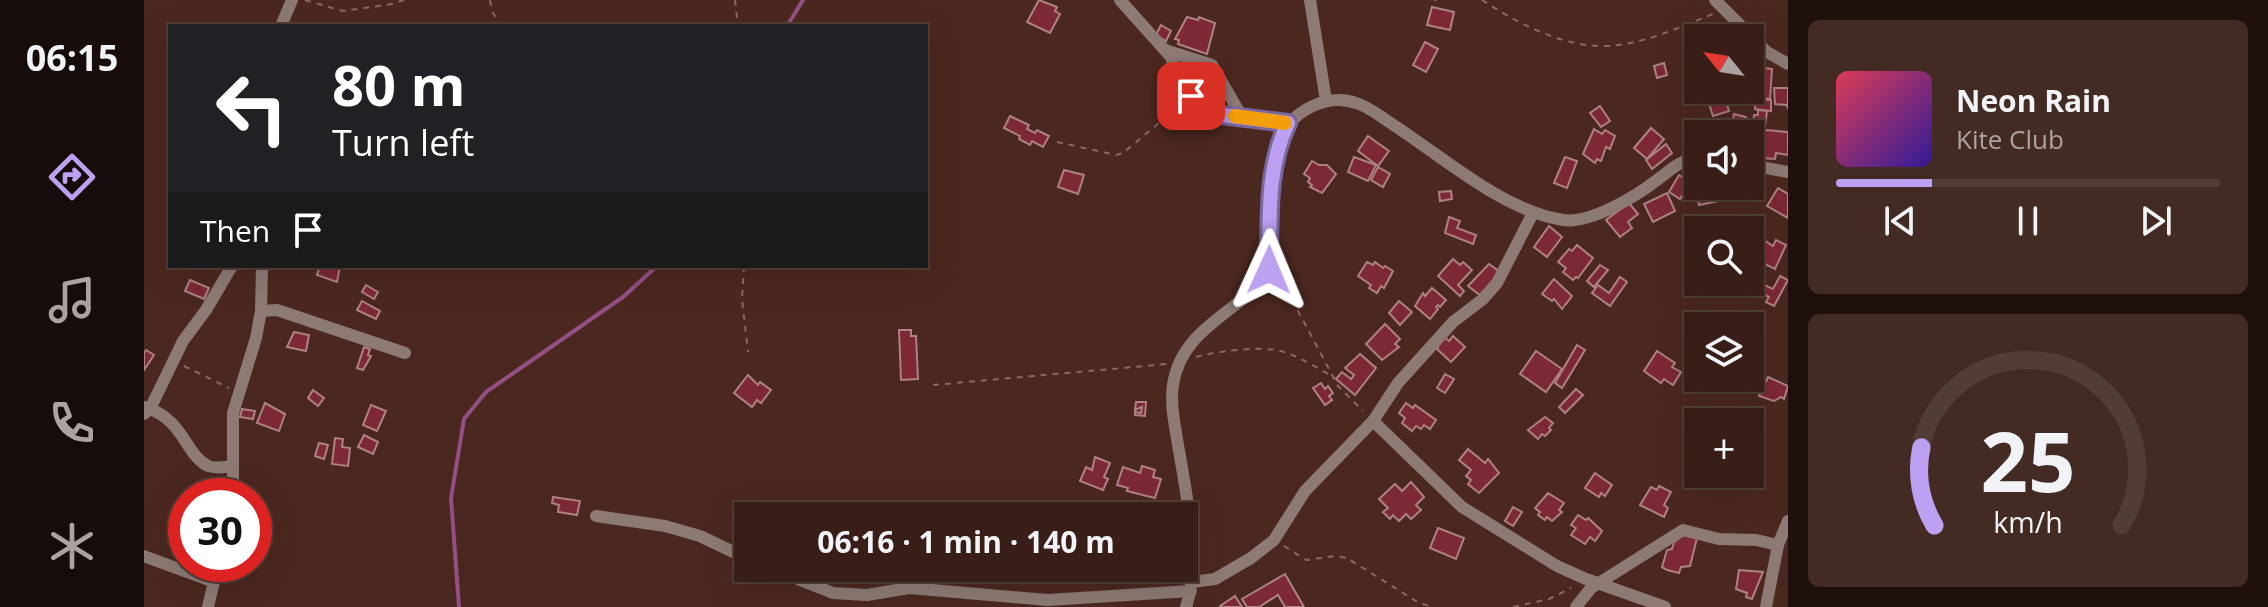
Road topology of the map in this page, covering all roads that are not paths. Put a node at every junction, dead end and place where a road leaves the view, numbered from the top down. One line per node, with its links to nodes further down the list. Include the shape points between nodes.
1 (292, 0): 5 (street)
2 (1120, 0): 6 (street)
3 (1310, 0): 8 (street)
4 (1719, 5): 7 (street, via 1767,52)
5 (282, 24)
6 (1164, 49): 9 (street, via 1212,65); 9 (street, via 1191,96 1222,115)
7 (1788, 64)
8 (1326, 101): 10 (street); 14 (street, via 1361,105 1455,170)
9 (1242, 117): 10 (street)
10 (1288, 123): 32 (street, via 1271,182 1269,270 1259,286 1199,333 1178,362 1172,387 1189,509)
11 (1684, 163): 14 (street, via 1590,216 1564,220)
12 (1764, 168): 13 (street)
13 (1788, 172)
14 (1533, 213): 20 (street, via 1497,283 1398,383)
15 (231, 268): 19 (street)
16 (262, 268): 17 (street)
17 (261, 311): 18 (street, via 277,310); 21 (street, via 233,413)
18 (405, 353)
19 (146, 410): 21 (street, via 170,421 207,465)
20 (1373, 421): 31 (street, via 1462,507 1557,566); 32 (street, via 1305,491 1274,540 1215,579)
21 (233, 466): 22 (street)
22 (233, 478)
23 (596, 516): 26 (street, via 665,526)
24 (1788, 521): 25 (street)
25 (1778, 545): 31 (street, via 1683,530); 37 (street)
26 (734, 552)
27 (144, 556): 28 (street)
28 (168, 565)
29 (214, 582): 33 (street)
30 (805, 582): 32 (street, via 833,593 867,595 909,588 1048,600)
31 (1600, 583): 35 (street); 36 (street)
32 (1192, 587): 34 (street)
33 (208, 607)
34 (1186, 607)
35 (1576, 607)
36 (1665, 607)
37 (1766, 607)

